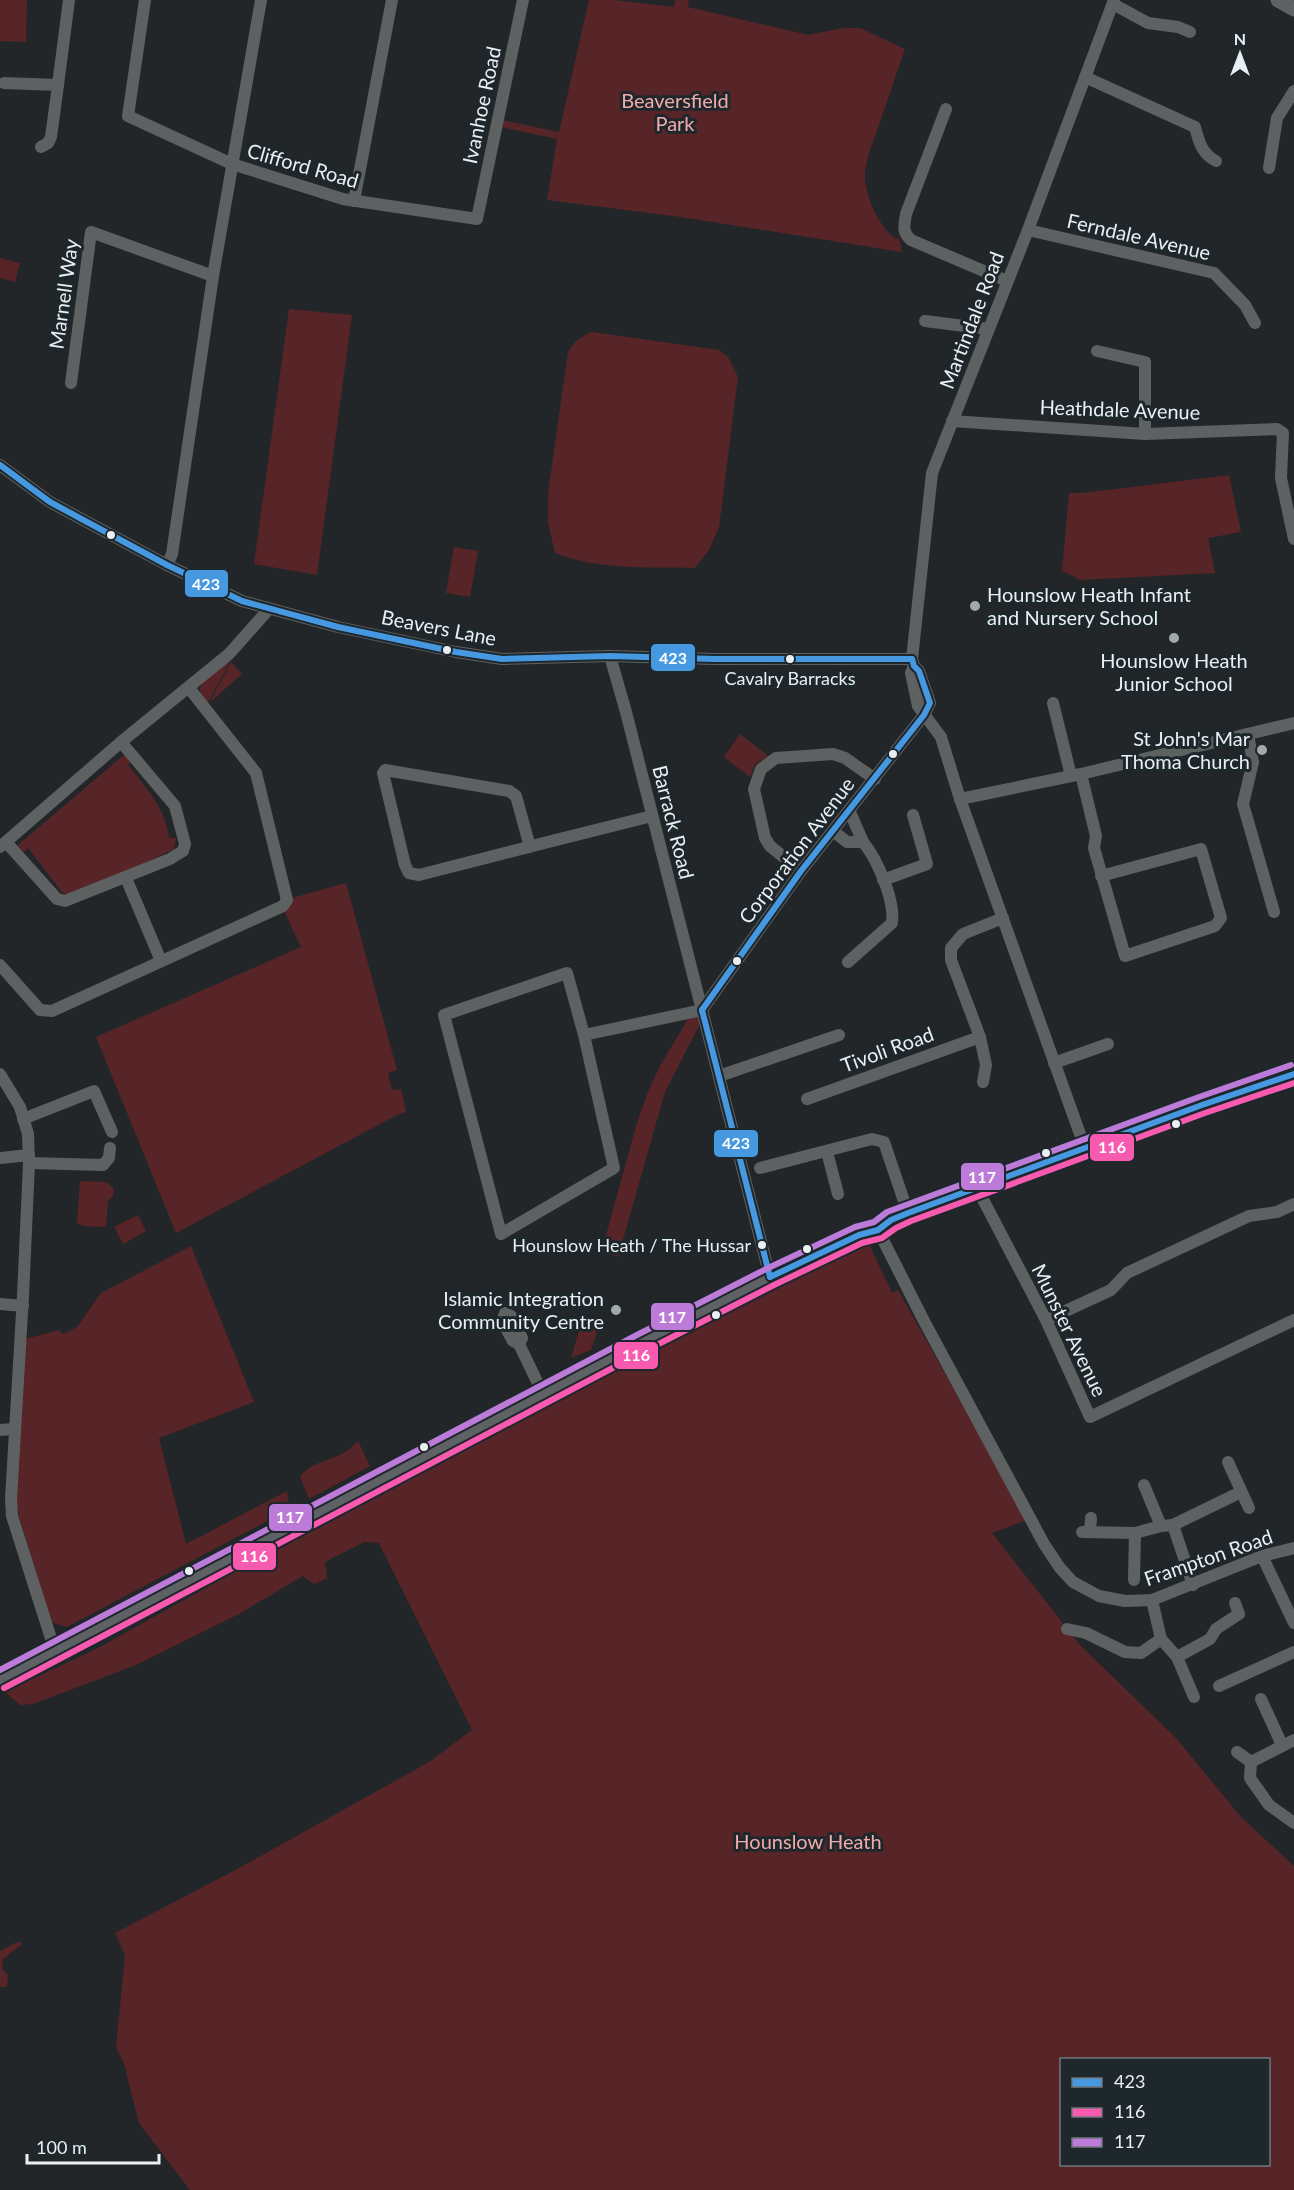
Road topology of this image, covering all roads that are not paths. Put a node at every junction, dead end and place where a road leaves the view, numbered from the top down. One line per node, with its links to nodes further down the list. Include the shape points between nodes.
1 (69, 0): 12 (street)
2 (145, 0): 17 (street, Clifford Road, via 128,116)
3 (261, 0): 17 (street)
4 (392, 0): 19 (street)
5 (523, 0): 20 (street, Ivanhoe Road)
6 (1278, 0): 8 (main road)
7 (1113, 2): 9 (street, via 1148,23); 10 (street, Martindale Road)
8 (1294, 9)
9 (1190, 32)
10 (1084, 77): 16 (street, via 1195,127 1200,145); 21 (street, Martindale Road)
11 (4, 83): 12 (street)
12 (58, 84): 15 (street, via 51,137)
13 (1294, 91): 18 (street, via 1277,118)
14 (946, 109): 23 (street, via 903,229 911,240)
15 (41, 147)
16 (1216, 162)
17 (232, 164): 19 (street, Clifford Road); 22 (street)
18 (1269, 168)
19 (354, 201): 20 (street, Clifford Road)
20 (477, 219)
21 (1028, 230): 23 (street, Martindale Road); 25 (street, Ferndale Avenue, via 1214,273 1245,305)
22 (213, 276): 28 (street, Marnell Way, via 91,232); 34 (street, via 172,554)
23 (1007, 281): 26 (street, Martindale Road)
24 (925, 321): 26 (street)
25 (1255, 323)
26 (988, 330): 29 (street, Martindale Road)
27 (1097, 351): 30 (street, via 1145,362)
28 (71, 383)
29 (952, 421): 30 (street, Heathdale Avenue); 37 (street, Martindale Road, via 932,473)
30 (1145, 434): 32 (street, Heathdale Avenue, via 1278,429 1283,433)
31 (0, 465): 34 (street, Beavers Lane, via 50,502)
32 (1288, 471): 33 (street)
33 (1294, 539)
34 (167, 565): 35 (street, Beavers Lane, via 242,601)
35 (269, 609): 36 (street, Beavers Lane, via 495,658); 38 (street, via 229,654)
36 (610, 656): 37 (street, Beavers Lane); 49 (street, Barrack Road)
37 (913, 662): 40 (street, via 920,671 930,703)
38 (189, 688): 43 (street); 60 (street, via 256,773 287,900 283,906)
39 (1053, 703): 44 (street)
40 (924, 715): 45 (street, Corporation Avenue); 46 (street, via 941,738)
41 (1294, 723): 42 (street)
42 (1248, 734): 44 (street); 58 (street, via 1253,762 1243,804)
43 (121, 742): 52 (street); 56 (street, via 172,801 185,844 177,855)
44 (1076, 775): 46 (street); 55 (street, via 1096,836 1094,848)
45 (875, 779): 47 (street, Corporation Avenue); 54 (street, via 833,754 776,758 761,769 754,789 765,838)
46 (960, 799): 59 (street)
47 (849, 810): 50 (street, Corporation Avenue); 51 (street)
48 (913, 815): 57 (street, via 927,864)
49 (652, 816): 53 (street); 63 (street, Barrack Road)
50 (833, 831): 51 (street, via 848,842); 54 (street, Corporation Avenue)
51 (863, 842): 57 (street, via 874,855)
52 (3, 844): 56 (street, via 57,899 65,901)
53 (530, 847): 53 (street, via 419,875 409,873 383,773 510,791 516,796)
54 (801, 871): 63 (street, Corporation Avenue)
55 (1101, 876): 55 (street, via 1125,956 1215,926 1221,918 1201,849)
56 (126, 878): 60 (street)
57 (883, 880): 61 (street, via 894,912 892,923)
58 (1274, 912)
59 (1003, 918): 66 (street, via 963,934 951,948 951,960); 68 (street)
60 (161, 961): 62 (street, via 52,1011 40,1010)
61 (848, 962)
62 (0, 964)
63 (702, 1010): 64 (street); 70 (street, Barrack Road)
64 (584, 1035): 64 (street, via 614,1168 501,1234 444,1015 567,973)
65 (839, 1035): 70 (street)
66 (980, 1037): 72 (street, via 986,1065); 73 (street, Tivoli Road)
67 (1107, 1044): 68 (street)
68 (1054, 1063): 77 (street)
69 (0, 1074): 74 (street)
70 (718, 1076): 87 (street, Barrack Road)
71 (1293, 1076): 77 (main road)
72 (983, 1082)
73 (807, 1099)
74 (23, 1119): 75 (street, via 94,1091); 80 (street)
75 (112, 1132)
76 (110, 1148): 80 (street, via 103,1165)
77 (1085, 1148): 82 (main road)
78 (827, 1152): 81 (street); 83 (street); 85 (street, via 872,1139 884,1142)
79 (0, 1158): 80 (street)
80 (29, 1159): 89 (street)
81 (760, 1168)
82 (977, 1188): 85 (main road); 90 (street, Munster Avenue)
83 (838, 1194)
84 (1294, 1204): 90 (street, via 1277,1212 1249,1216 1137,1268 1111,1290)
85 (908, 1213): 86 (main road)
86 (878, 1230): 87 (main road); 107 (street, Frampton Road, via 950,1371 1060,1568 1073,1582 1099,1596 1125,1601)
87 (770, 1277): 93 (main road)
88 (0, 1304): 89 (street)
89 (23, 1306): 94 (street)
90 (1046, 1320): 91 (street, Munster Avenue, via 1088,1422)
91 (1294, 1320)
92 (519, 1344): 93 (street)
93 (543, 1394): 112 (main road)
94 (14, 1429): 95 (street); 112 (street, via 12,1516)
95 (0, 1430)
96 (1228, 1462): 98 (street)
97 (1144, 1485): 101 (street)
98 (1241, 1492): 99 (street); 101 (street)
99 (1249, 1508)
100 (1090, 1518): 102 (street, via 1086,1532)
101 (1167, 1526): 102 (street); 106 (street)
102 (1135, 1533): 105 (street)
103 (1294, 1548): 104 (street, Frampton Road)
104 (1262, 1556): 106 (street, Frampton Road); 109 (street)
105 (1134, 1580)
106 (1193, 1586): 107 (street, Frampton Road)
107 (1152, 1600): 111 (street)
108 (1234, 1604): 114 (street, via 1239,1614 1216,1629 1210,1639)
109 (1293, 1618)
110 (1067, 1629): 111 (street, via 1086,1633 1125,1652 1141,1653)
111 (1161, 1639): 114 (street)
112 (55, 1651): 115 (main road)
113 (1294, 1652): 116 (street)
114 (1177, 1658): 117 (street)
115 (0, 1680)
116 (1219, 1686)
117 (1194, 1697)
118 (1261, 1699): 120 (street)
119 (1294, 1740): 120 (street)
120 (1282, 1745): 122 (street)
121 (1238, 1752): 122 (street)
122 (1251, 1762): 123 (street, via 1250,1778 1269,1805)
123 (1294, 1823)

